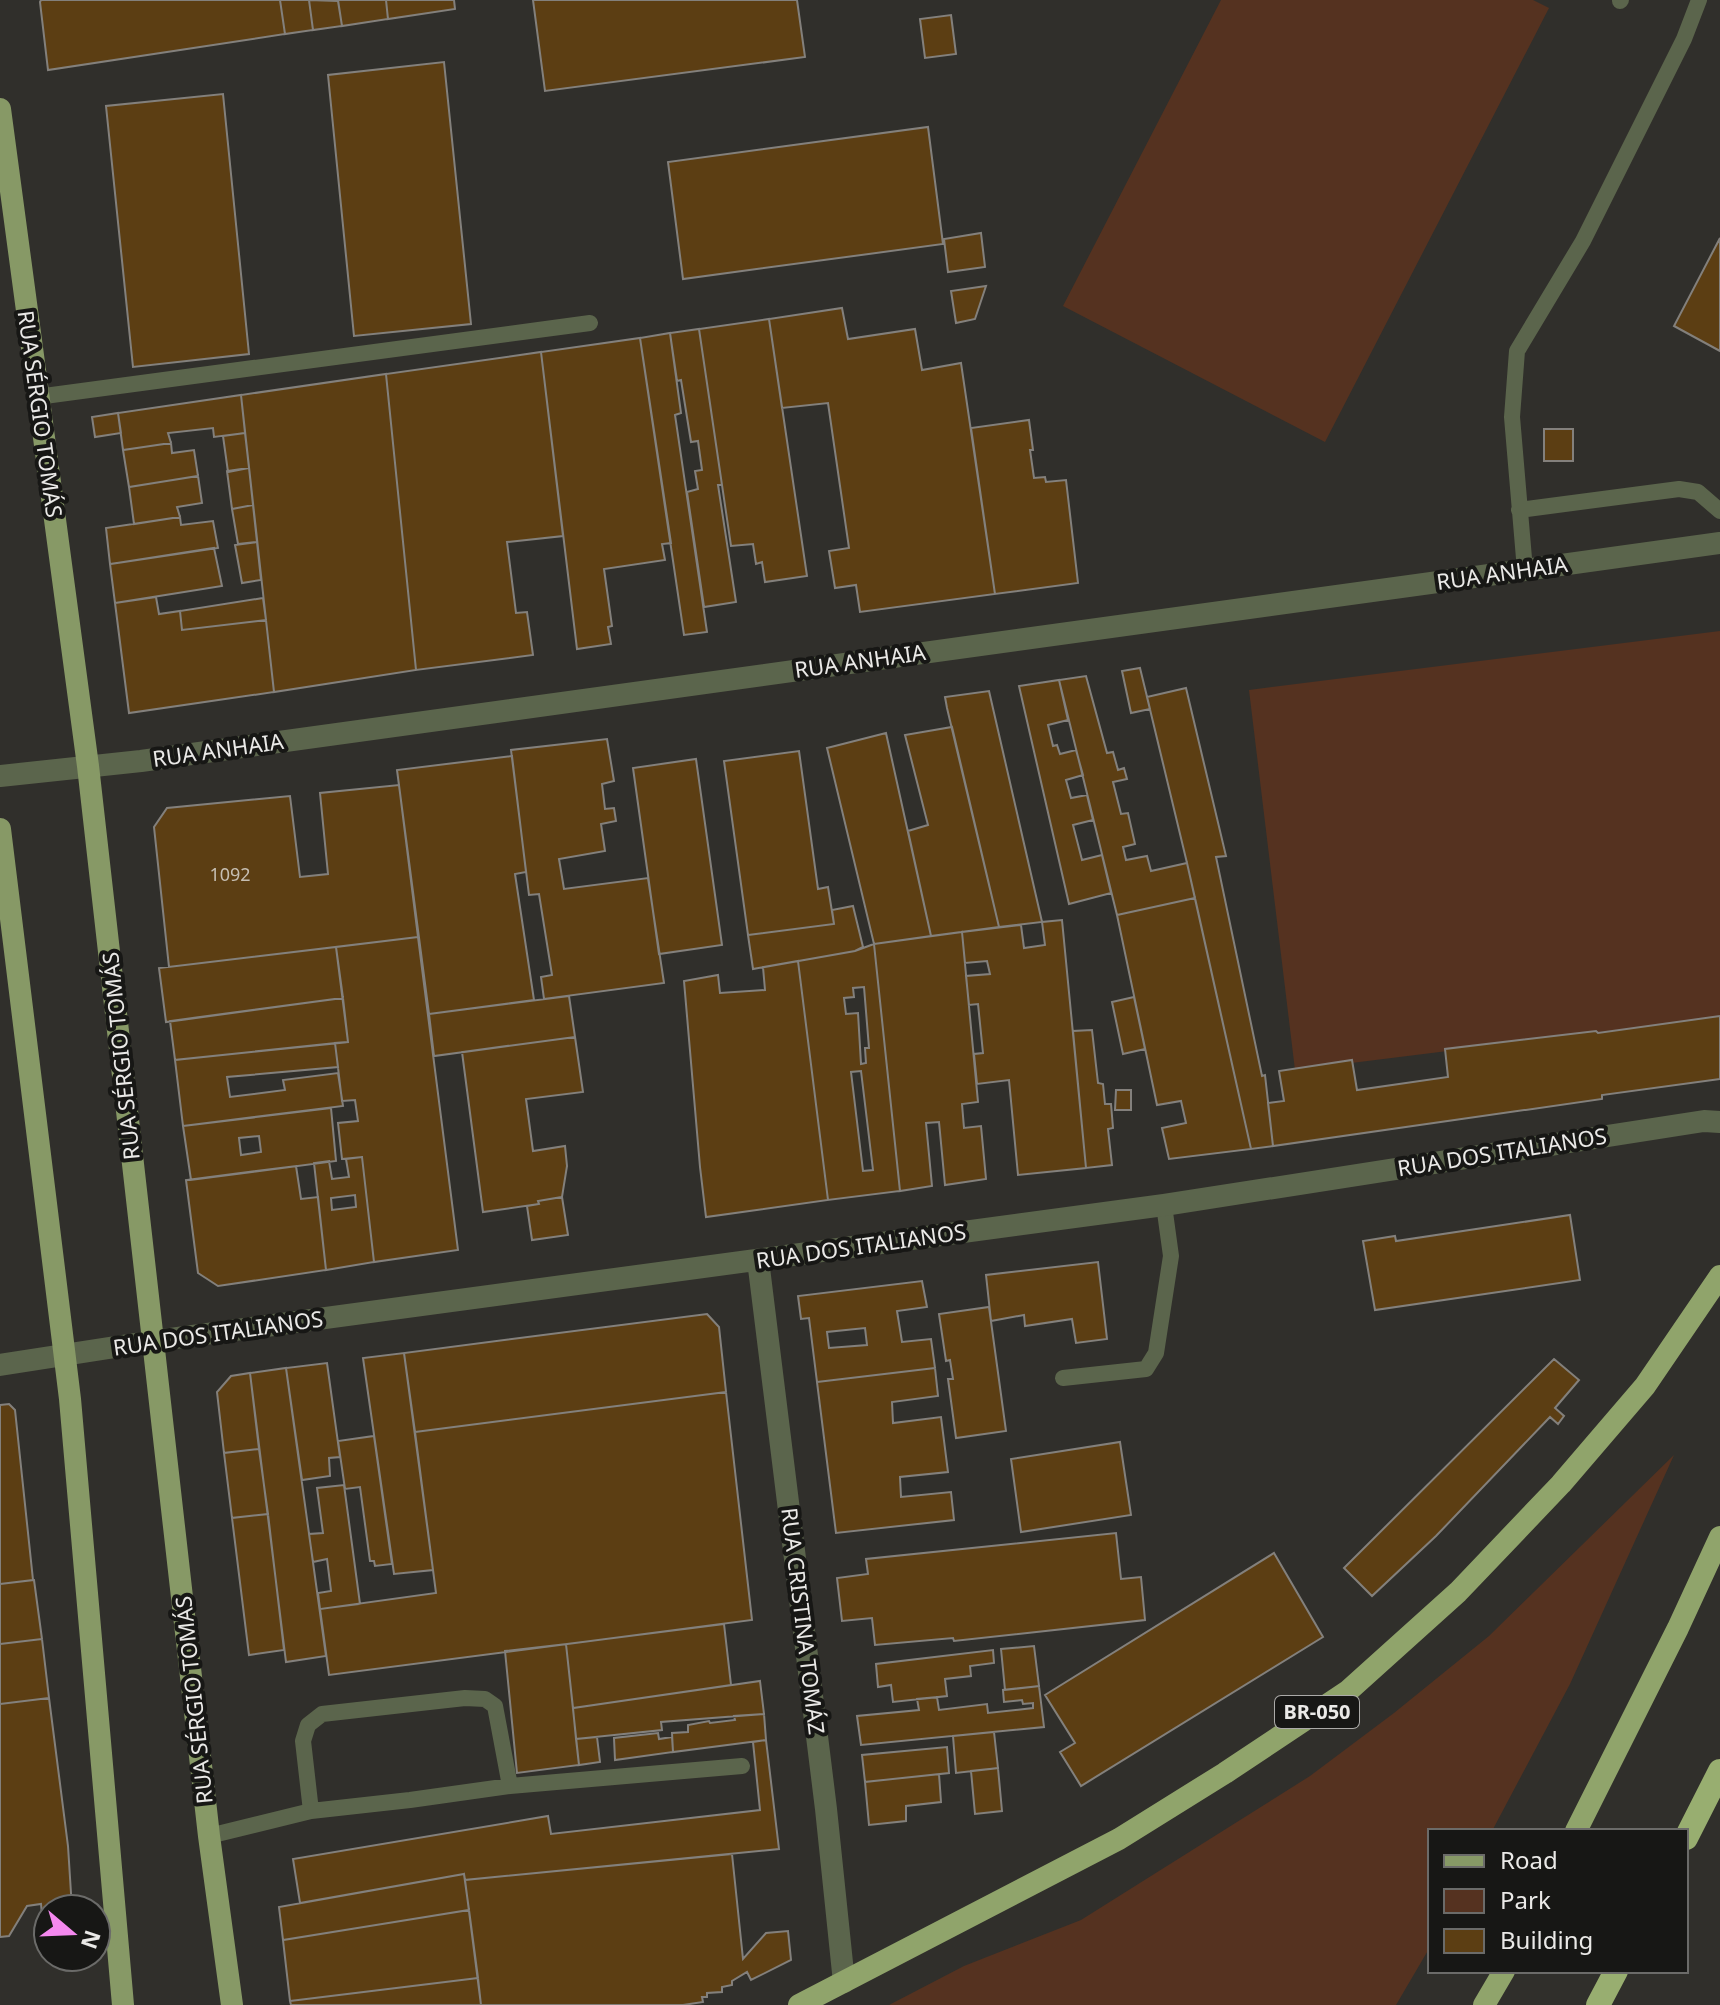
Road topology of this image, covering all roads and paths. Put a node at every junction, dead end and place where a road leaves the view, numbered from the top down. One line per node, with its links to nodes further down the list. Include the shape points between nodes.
1 (1699, 0): 5 (lane, via 1583,241 1517,351 1512,417)
2 (0, 109): 4 (main road, RUA SÉRGIO TOMÁS)
3 (590, 323): 4 (lane)
4 (37, 397): 9 (main road, RUA SÉRGIO TOMÁS)
5 (1519, 510): 6 (lane, via 1679,489 1698,492); 8 (lane)
6 (1720, 511)
7 (1720, 543): 8 (street, RUA ANHAIA)
8 (1525, 570): 9 (street, RUA ANHAIA)
9 (88, 766): 10 (street, RUA ANHAIA); 16 (main road, RUA SÉRGIO TOMÁS)
10 (0, 776)
11 (0, 829): 17 (main road)
12 (1720, 1122): 13 (street, RUA DOS ITALIANOS)
13 (1164, 1205): 14 (street, RUA DOS ITALIANOS); 19 (lane, via 1171,1256 1156,1353 1146,1369)
14 (758, 1260): 16 (street, RUA DOS ITALIANOS); 30 (street, RUA CRISTINA TOMÁZ)
15 (1720, 1276): 30 (highway, BR-050, via 1645,1386 1561,1484 1458,1592 1348,1691 1119,1839)
16 (154, 1341): 17 (street, RUA DOS ITALIANOS); 27 (main road, RUA SÉRGIO TOMÁS)
17 (65, 1354): 18 (street, RUA DOS ITALIANOS); 31 (main road)
18 (0, 1365)
19 (1063, 1378)
20 (1720, 1537): 25 (highway)
21 (742, 1766): 23 (lane)
22 (1720, 1771): 26 (highway)
23 (510, 1786): 24 (lane); 24 (lane, via 495,1706 485,1699 322,1714 308,1725 303,1741)
24 (311, 1811): 27 (lane)
25 (1577, 1829)
26 (1688, 1834)
27 (209, 1836): 32 (main road, RUA SÉRGIO TOMÁS)
28 (1503, 1973): 34 (highway)
29 (1615, 1973): 35 (highway)
30 (844, 1982): 33 (highway, BR-050)
31 (123, 2005)
32 (232, 2005)
33 (799, 2005)
34 (1484, 2005)
35 (1598, 2005)

